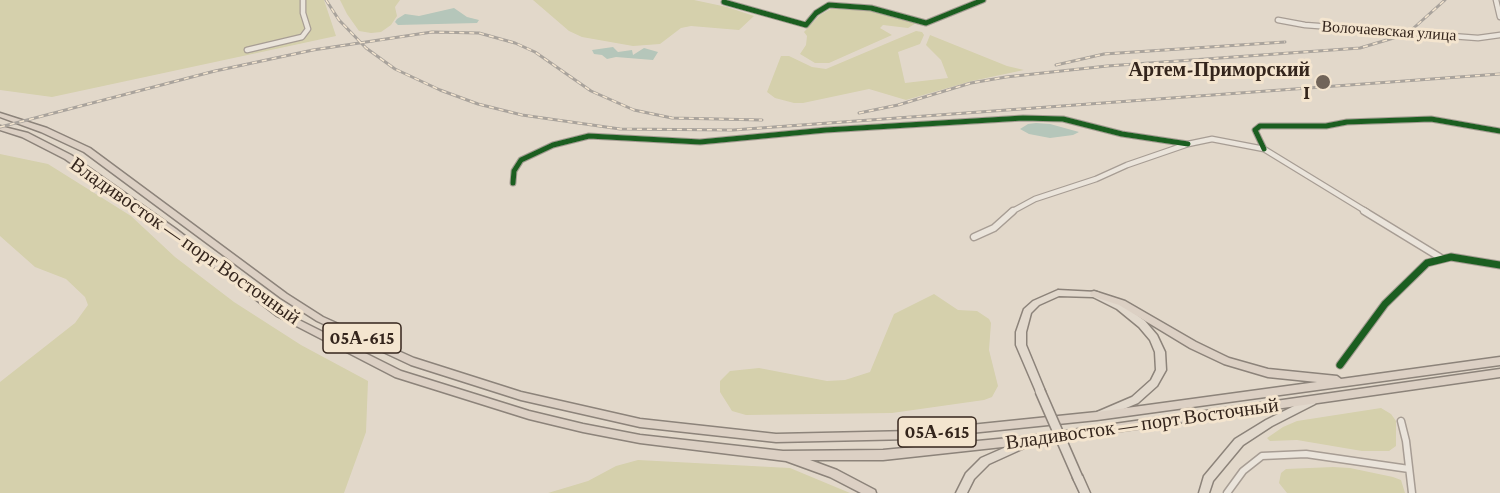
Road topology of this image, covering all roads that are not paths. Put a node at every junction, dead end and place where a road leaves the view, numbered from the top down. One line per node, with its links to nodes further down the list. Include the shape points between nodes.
1 (303, 0): 8 (street, via 308,29 302,37)
2 (983, 0): 4 (street, via 926,23 871,8 829,5 806,25)
3 (1496, 0): 5 (street)
4 (724, 2)
5 (1500, 16)
6 (1278, 20): 7 (street, Волочаевская улица, via 1478,38)
7 (1500, 35)
8 (247, 50)
9 (0, 115): 24 (highway, Владивосток — порт Восточный / 05А-615, via 87,150 320,319 411,361 521,396 640,423 776,438 912,435)
10 (0, 128): 27 (highway, Владивосток — порт Восточный / 05А-615, via 25,135 68,157 173,231 280,314 398,374 583,428)
11 (1500, 131): 13 (street, via 1431,119 1260,126 1255,130)
12 (1188, 144): 13 (street, via 1212,139); 14 (street, via 1122,134 1063,119 1023,118 700,142 589,136 521,160); 15 (street, via 1035,199)
13 (1264, 148): 16 (street)
14 (513, 183)
15 (974, 237)
16 (1441, 258): 17 (street); 20 (street, via 1417,270)
17 (1500, 265)
18 (1094, 294): 22 (highway, via 1122,303 1193,345 1244,367 1296,378); 24 (main road, via 1128,312 1154,338 1161,370 1154,383 1135,400); 31 (main road, bridge, via 1058,293 1036,303 1027,312 1021,332 1021,345)
19 (1500, 361): 22 (highway, Владивосток — порт Восточный / 05А-615)
20 (1340, 365)
21 (1500, 373): 23 (highway, Владивосток — порт Восточный / 05А-615)
22 (1350, 382): 24 (highway, Владивосток — порт Восточный / 05А-615)
23 (1312, 401): 26 (highway, Владивосток — порт Восточный / 05А-615); 32 (main road, via 1239,442 1208,479)
24 (1097, 416)
25 (1401, 421): 28 (street)
26 (1030, 440): 27 (highway, Владивосток — порт Восточный / 05А-615, via 883,455); 30 (main road, via 985,461)
27 (783, 456): 29 (highway, via 833,473)
28 (1409, 469): 33 (street, via 1306,454 1262,456 1243,471); 34 (street)
29 (871, 493)
30 (961, 493)
31 (1085, 493)
32 (1204, 493)
33 (1227, 493)
34 (1412, 493)

